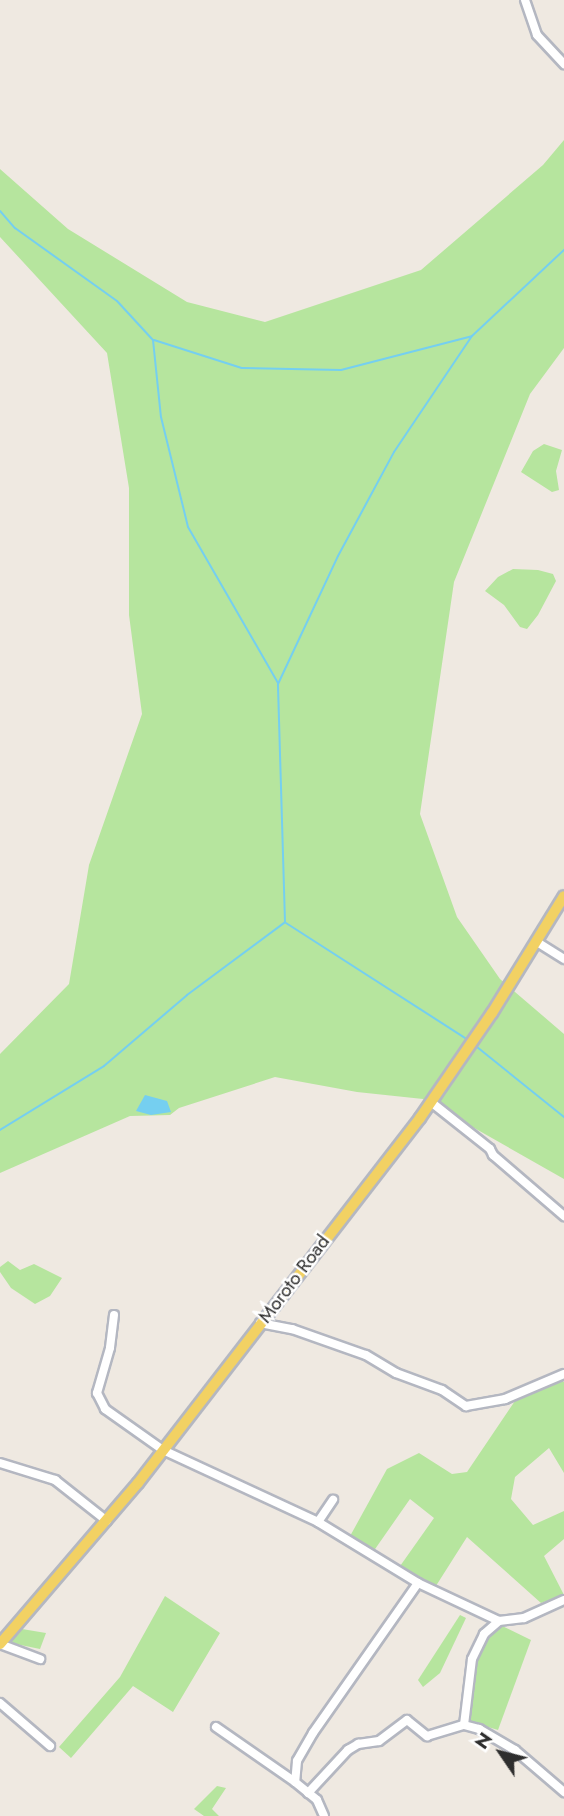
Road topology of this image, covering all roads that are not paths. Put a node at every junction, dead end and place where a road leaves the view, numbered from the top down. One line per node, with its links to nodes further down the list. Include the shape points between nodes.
1 (525, 0): 2 (street, via 537,35)
2 (564, 64)
3 (564, 896): 4 (main road, Moroto Road)
4 (537, 942): 5 (street); 6 (main road, Moroto Road)
5 (564, 959)
6 (431, 1102): 7 (street); 9 (main road, Moroto Road)
7 (564, 1216)
8 (114, 1315): 11 (street, via 97,1398 105,1409)
9 (260, 1323): 10 (street, via 292,1329 366,1355 466,1406 505,1399); 11 (main road, Moroto Road)
10 (564, 1374)
11 (163, 1450): 14 (main road, Moroto Road); 15 (street)
12 (0, 1463): 14 (street, via 55,1480)
13 (333, 1500): 15 (street)
14 (107, 1521): 19 (main road, Moroto Road)
15 (318, 1522): 16 (street)
16 (418, 1583): 18 (street); 25 (street, via 313,1733 297,1761)
17 (564, 1600): 18 (street, via 524,1618)
18 (499, 1621): 22 (street, via 484,1634 472,1659)
19 (0, 1644): 20 (street)
20 (40, 1660)
21 (0, 1703): 24 (street)
22 (464, 1725): 26 (street, via 502,1741); 27 (street, via 427,1736 405,1720 379,1741 348,1750)
23 (216, 1727): 25 (street)
24 (50, 1746)
25 (295, 1783): 27 (street)
26 (564, 1792)
27 (308, 1793): 28 (street)
28 (324, 1816)

